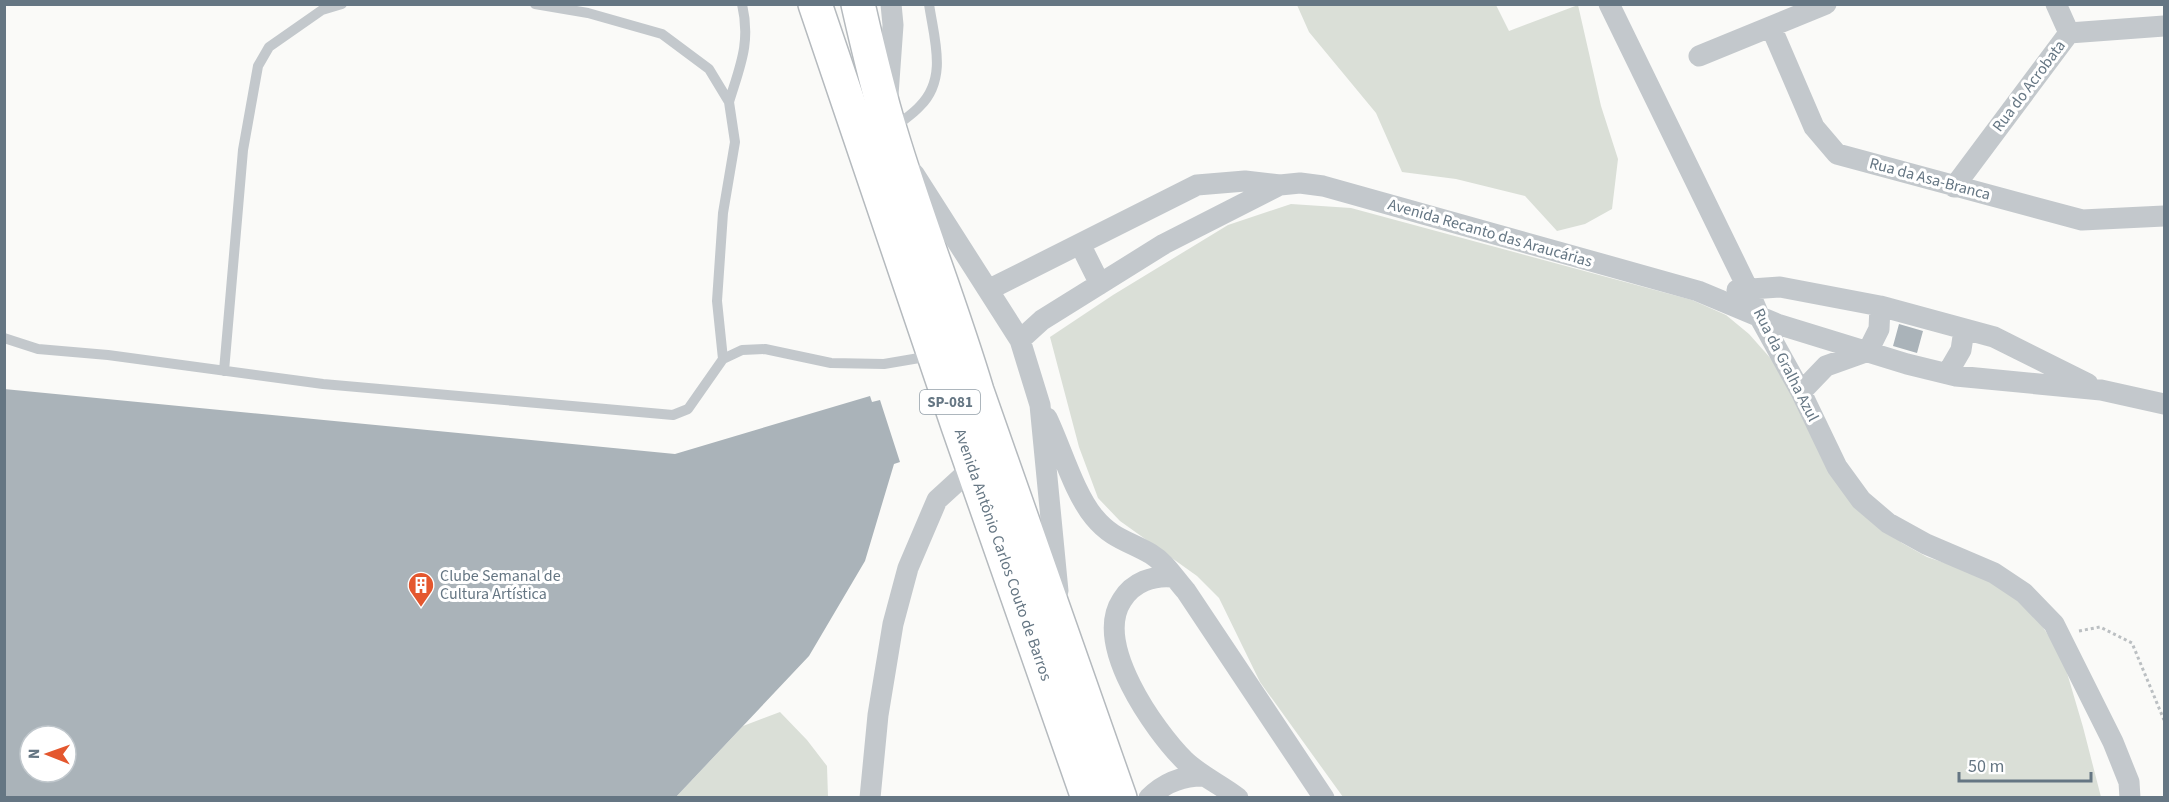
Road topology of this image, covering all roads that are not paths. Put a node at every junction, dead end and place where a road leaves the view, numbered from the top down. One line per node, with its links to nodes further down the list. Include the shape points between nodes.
1 (342, 4): 33 (lane, via 322,10 269,47 258,66 243,150)
2 (535, 4): 15 (lane, via 588,13 662,34 709,69)
3 (741, 4): 15 (lane, via 746,48)
4 (815, 4): 31 (main road, Avenida Antônio Carlos Couto de Barros / SP-081)
5 (858, 4): 16 (main road, Avenida Antônio Carlos Couto de Barros / SP-081)
6 (891, 4): 16 (street)
7 (929, 4): 16 (lane, via 939,66 933,88 921,105)
8 (1609, 4): 22 (street, Rua da Gralha Azul)
9 (1826, 4): 12 (street)
10 (2056, 4): 13 (street)
11 (2164, 26): 13 (street, Rua do Acrobata)
12 (1771, 27): 14 (street); 18 (street, Rua da Asa-Branca, via 1814,127 1837,154)
13 (2069, 33): 18 (street, Rua do Acrobata)
14 (1699, 56)
15 (729, 102): 32 (lane, via 735,142 723,213 717,301)
16 (890, 130): 23 (street); 41 (main road, Avenida Antônio Carlos Couto de Barros / SP-081)
17 (1280, 185): 20 (street, Avenida Recanto das Araucárias, via 1245,181 1197,185); 21 (street, Avenida Recanto das Araucárias, via 1164,244); 24 (street, Avenida Recanto das Araucárias, via 1323,186)
18 (1954, 187): 19 (street, Rua da Asa-Branca, via 2082,220)
19 (2164, 216)
20 (1080, 244): 21 (street); 23 (street, Avenida Recanto das Araucárias)
21 (1100, 284): 29 (street, Avenida Recanto das Araucárias, via 1042,320)
22 (1748, 289): 24 (street, Avenida Recanto das Araucárias); 25 (street, Avenida Recanto das Araucárias, via 1780,287); 26 (street, Rua da Gralha Azul)
23 (987, 290): 29 (street)
24 (1698, 291): 26 (street, Avenida Recanto das Araucárias)
25 (1880, 306): 27 (street, Avenida Recanto das Araucárias); 30 (street, via 1879,330)
26 (1759, 316): 30 (street, Avenida Recanto das Araucárias); 36 (street, Rua da Gralha Azul)
27 (1964, 330): 34 (street, via 1961,350); 35 (street, Avenida Recanto das Araucárias, via 1994,337)
28 (4, 338): 33 (lane, via 38,349)
29 (1020, 340): 38 (street)
30 (1868, 351): 34 (street, Avenida Recanto das Araucárias); 36 (street, via 1826,366)
31 (934, 356): 32 (lane, via 884,364 831,363 765,349 742,351); 39 (main road, Avenida Antônio Carlos Couto de Barros / SP-081)
32 (723, 359): 33 (lane, via 688,410 674,415 323,384)
33 (224, 371)
34 (1947, 374): 35 (street, Avenida Recanto das Araucárias)
35 (2101, 390): 37 (street)
36 (1801, 392): 49 (street, Rua da Gralha Azul, via 1837,467 1860,500 1888,523 1926,544 1994,573 2024,594 2054,624 2113,742 2129,782)
37 (2164, 404)
38 (1041, 405): 40 (street, via 1078,493 1094,517 1117,538 1152,555); 41 (street)
39 (972, 468): 43 (street, via 937,500 908,568 878,715); 44 (main road, Avenida Antônio Carlos Couto de Barros / SP-081)
40 (1173, 577): 42 (street, via 1154,578 1128,592 1117,609 1113,631 1132,686 1149,716); 48 (street)
41 (1064, 639): 45 (main road, Avenida Antônio Carlos Couto de Barros / SP-081)
42 (1202, 776): 46 (street, via 1180,778); 47 (street)
43 (870, 798)
44 (1088, 798)
45 (1120, 798)
46 (1149, 798)
47 (1238, 798)
48 (1324, 798)
49 (2130, 798)

